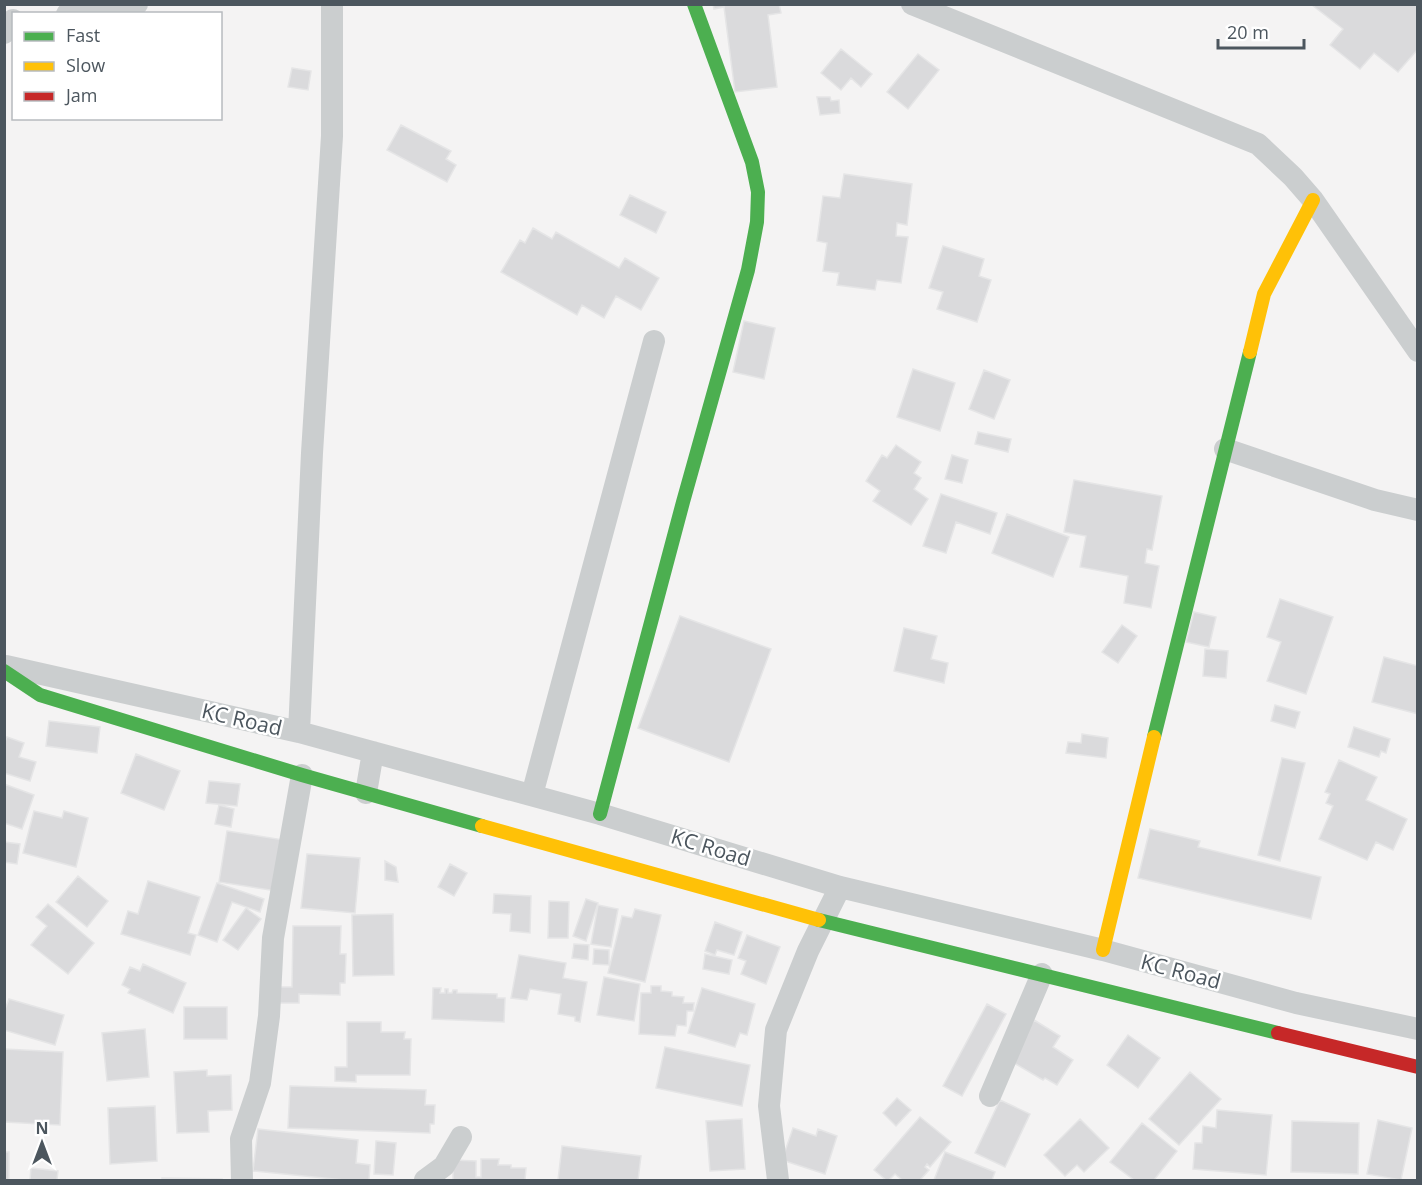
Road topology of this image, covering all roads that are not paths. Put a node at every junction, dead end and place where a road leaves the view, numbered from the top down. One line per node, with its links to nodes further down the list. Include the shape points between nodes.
1 (137, 4): 5 (street)
2 (332, 4): 13 (street, via 332,136)
3 (694, 4): 18 (street, via 747,148 758,206 748,270)
4 (912, 4): 6 (street, via 1258,144)
5 (81, 12)
6 (1313, 200): 8 (street); 9 (street, via 1264,294)
7 (654, 341): 17 (street)
8 (1418, 351)
9 (1225, 449): 10 (street, via 1375,500); 21 (street)
10 (1418, 510)
11 (4, 665): 13 (street, KC Road)
12 (4, 671): 15 (street, via 40,695)
13 (299, 732): 14 (street, KC Road)
14 (373, 752): 16 (street); 17 (street, KC Road)
15 (302, 775): 16 (street); 27 (street, via 273,938 260,1083 241,1139)
16 (366, 793): 20 (street)
17 (532, 795): 18 (street, KC Road)
18 (600, 814): 19 (street, KC Road)
19 (840, 886): 20 (street); 21 (street, KC Road)
20 (823, 921): 22 (street); 29 (street, via 776,1030 769,1106)
21 (1103, 950): 23 (street, KC Road, via 1296,1002)
22 (1042, 975): 24 (street); 25 (street)
23 (1418, 1029)
24 (1418, 1067)
25 (990, 1096)
26 (461, 1137): 28 (street, via 444,1166)
27 (242, 1180)
28 (424, 1180)
29 (778, 1180)

